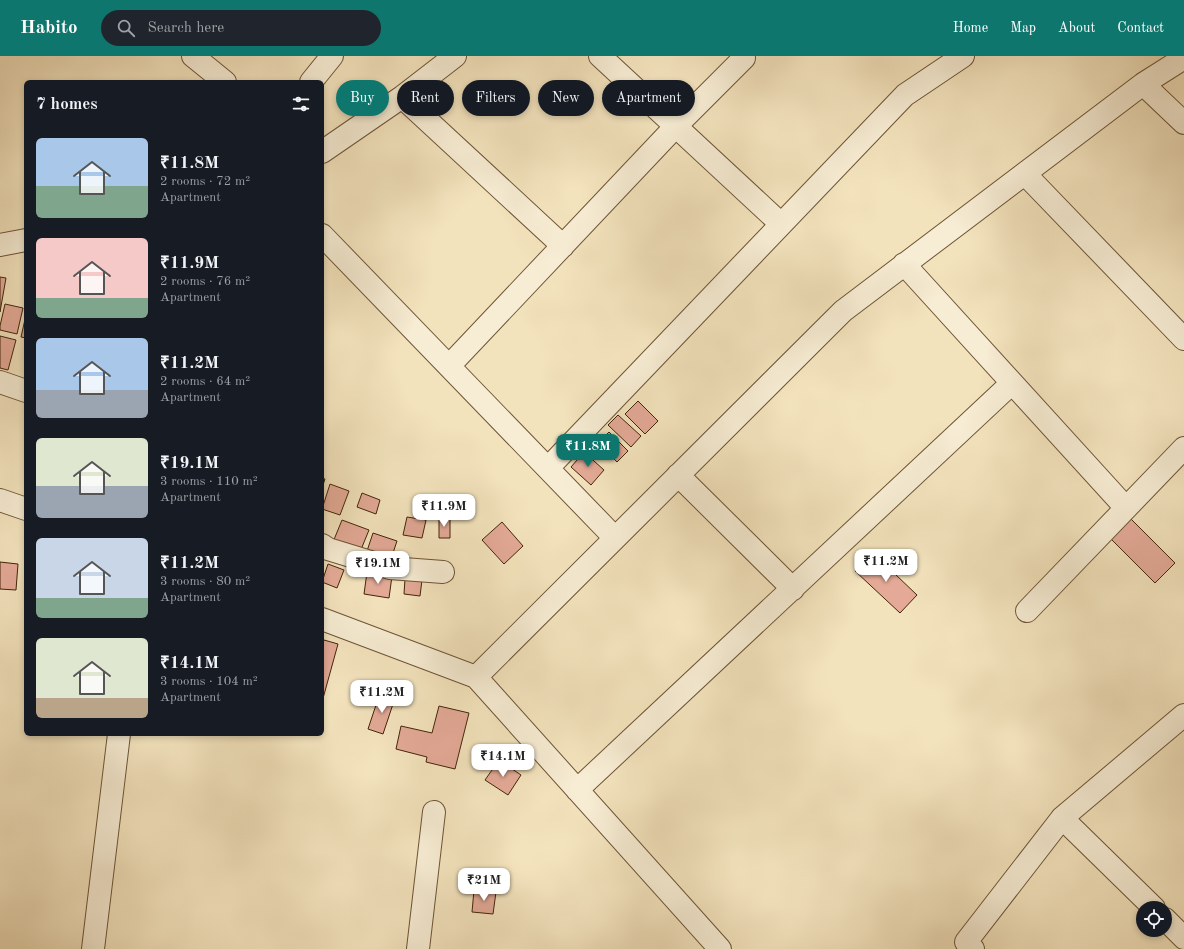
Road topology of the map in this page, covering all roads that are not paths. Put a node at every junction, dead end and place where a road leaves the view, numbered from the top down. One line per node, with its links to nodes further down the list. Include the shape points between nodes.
1 (332, 56): 9 (street)
2 (455, 56): 10 (street)
3 (600, 56): 15 (street)
4 (963, 56): 18 (street, via 905,95)
5 (744, 58): 15 (street)
6 (1184, 58): 11 (street)
7 (202, 59): 8 (street)
8 (223, 80)
9 (313, 80)
10 (424, 80)
11 (1143, 84): 14 (street); 17 (street)
12 (397, 100): 16 (street)
13 (423, 116): 22 (street)
14 (1184, 123)
15 (676, 126): 18 (street); 22 (street)
16 (324, 151)
17 (1025, 174): 23 (street); 24 (street)
18 (781, 224): 30 (street)
19 (324, 237): 25 (street)
20 (24, 240): 21 (street)
21 (0, 245)
22 (563, 246): 25 (street)
23 (904, 264): 27 (street); 31 (street, via 843,311)
24 (1184, 339)
25 (449, 366): 30 (street)
26 (0, 382): 28 (street)
27 (1012, 383): 34 (street); 38 (street)
28 (24, 390)
29 (1184, 448): 34 (street)
30 (548, 468): 35 (street)
31 (678, 475): 35 (street); 38 (street)
32 (0, 500): 33 (street)
33 (24, 508)
34 (1126, 508): 39 (street)
35 (615, 538): 41 (street)
36 (324, 546): 37 (street, via 390,568)
37 (443, 572)
38 (793, 589): 44 (street)
39 (1027, 611)
40 (324, 620): 41 (street)
41 (476, 677): 44 (street)
42 (1184, 715): 46 (street)
43 (118, 736): 50 (street)
44 (577, 790): 52 (street)
45 (434, 812): 51 (street)
46 (1062, 818): 47 (street); 53 (street, via 966,942)
47 (1147, 901)
48 (1172, 926): 49 (street)
49 (1184, 938)
50 (93, 949)
51 (418, 949)
52 (720, 949)
53 (973, 949)

